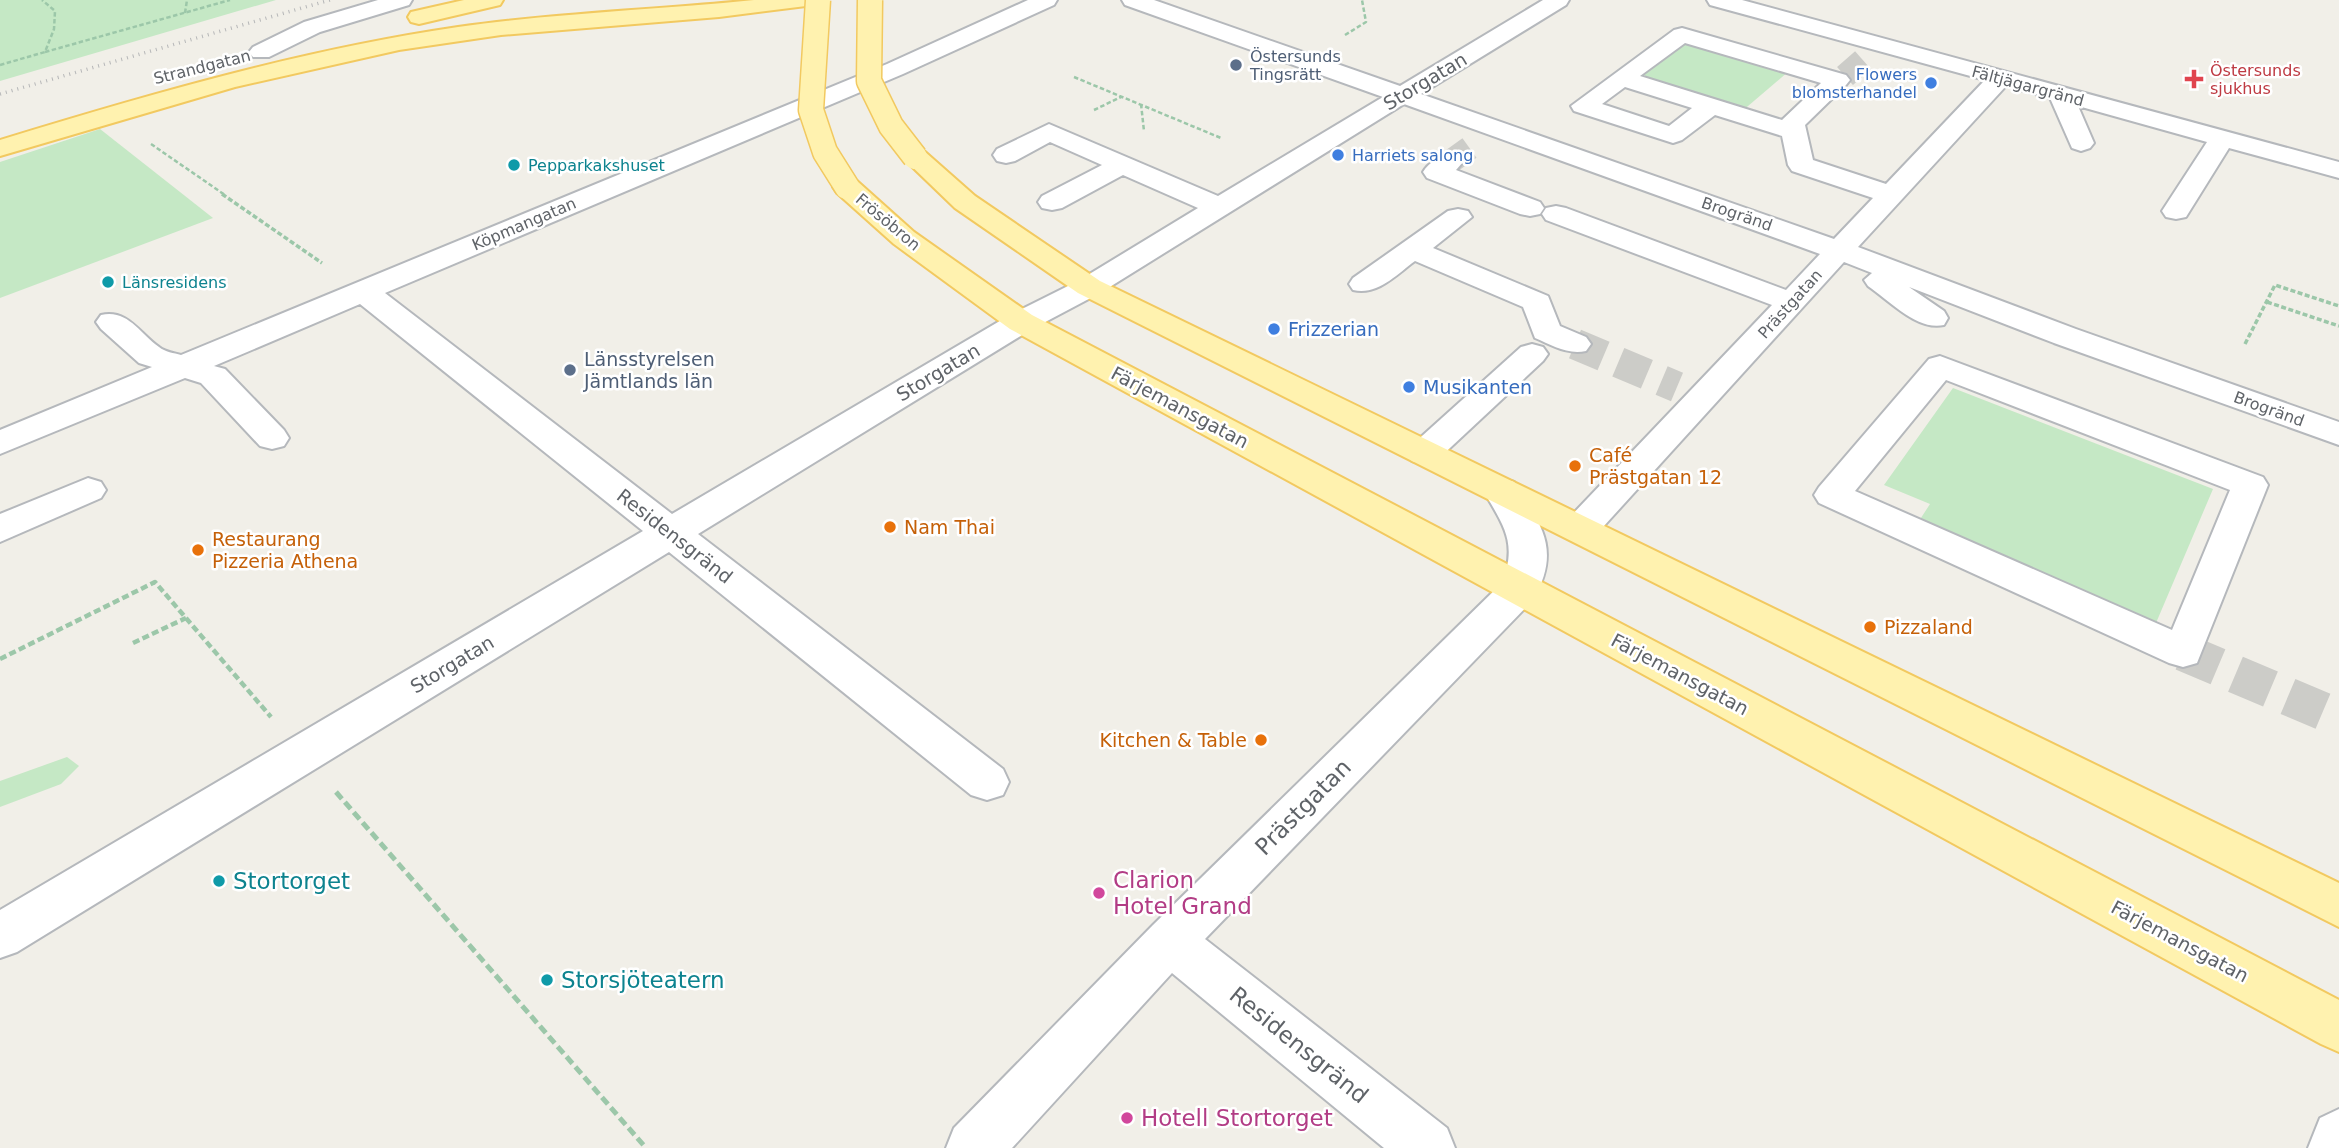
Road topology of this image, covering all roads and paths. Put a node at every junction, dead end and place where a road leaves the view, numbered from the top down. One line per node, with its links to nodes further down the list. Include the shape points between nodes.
1 (41, 0): 14 (path, via 55,11)
2 (187, 0): 13 (path)
3 (230, 0): 13 (path)
4 (401, 0): 15 (street, Strandgatan, via 312,27)
5 (492, 0): 15 (main road)
6 (806, 0): 29 (main road, via 713,12 565,21 386,45 238,77)
7 (818, 0): 49 (main road, Frösöbron, bridge, via 811,110 825,152 846,187 904,238)
8 (870, 0): 42 (main road, bridge, via 870,81 891,126 915,157 965,202)
9 (1046, 0): 43 (street, Köpmangatan, via 895,69)
10 (1133, 0): 20 (street, Brogränd)
11 (1558, 0): 20 (street, Storgatan)
12 (1718, 0): 19 (street, Fältjägargränd, via 1875,50)
13 (185, 13): 14 (path)
14 (46, 52): 16 (path)
15 (261, 52): 23 (main road, Strandgatan)
16 (0, 65)
17 (1074, 77): 26 (path)
18 (1621, 78): 22 (street); 22 (street, via 1583,106 1673,135); 24 (street, via 1682,35 1841,78 1792,124)
19 (2000, 79): 21 (street, Fältjägargränd); 34 (street, Prästgatan)
20 (1402, 95): 36 (street, Storgatan); 40 (street, Brogränd, via 1486,136)
21 (2061, 95): 27 (street, Fältjägargränd); 28 (street)
22 (1711, 106): 24 (street)
23 (0, 127)
24 (1794, 132): 34 (street, via 1801,165)
25 (142, 138): 43 (path)
26 (1221, 138)
27 (2222, 139): 33 (street, Fältjägargränd); 37 (street)
28 (2081, 143)
29 (0, 148)
30 (1006, 155): 32 (street, via 1049,132)
31 (1450, 162): 44 (street, via 1436,172)
32 (1123, 164): 35 (street); 36 (street)
33 (2339, 170)
34 (1889, 194): 40 (street, Prästgatan)
35 (1052, 202)
36 (1220, 206): 42 (street, Storgatan)
37 (2176, 211)
38 (1458, 217): 39 (street)
39 (1412, 250): 41 (street); 51 (street, via 1537,302 1546,331)
40 (1838, 250): 44 (street, Prästgatan); 47 (street); 55 (street, Brogränd)
41 (1364, 284)
42 (1089, 287): 49 (street, Storgatan); 58 (main road)
43 (363, 291): 54 (street, Köpmangatan); 63 (street, Residensgränd)
44 (1791, 302): 62 (street, Prästgatan, via 1691,393)
45 (2267, 302): 46 (path, via 2275,285); 50 (path); 52 (path)
46 (2339, 306)
47 (1933, 318)
48 (112, 322): 54 (street, via 150,355)
49 (1021, 322): 63 (street, Storgatan); 64 (main road, Färjemansgatan)
50 (2339, 326)
51 (1575, 344)
52 (2245, 344)
53 (1532, 354): 58 (street)
54 (181, 367): 56 (street, via 213,376); 57 (street, Köpmangatan)
55 (2339, 433)
56 (272, 438)
57 (0, 443)
58 (1424, 453): 60 (main road)
59 (88, 490): 61 (street)
60 (1501, 490): 62 (main road); 64 (street, via 1525,530 1530,563)
61 (0, 529)
62 (1580, 529): 71 (main road)
63 (670, 532): 69 (street, Storgatan); 70 (street, Residensgränd)
64 (1519, 590): 73 (street, Prästgatan); 74 (main road, Färjemansgatan)
65 (186, 618): 66 (path); 68 (path, via 155,582); 69 (path)
66 (133, 643)
67 (2183, 652): 67 (street, via 2250,485 1940,366 1832,495)
68 (0, 659)
69 (311, 749): 72 (street, Storgatan); 76 (path)
70 (987, 782)
71 (2339, 906)
72 (0, 936)
73 (1170, 941): 77 (street, Prästgatan); 78 (street, Residensgränd)
74 (2339, 1027)
75 (2339, 1137): 79 (street)
76 (646, 1148)
77 (974, 1148)
78 (1427, 1148)
79 (2336, 1148)

